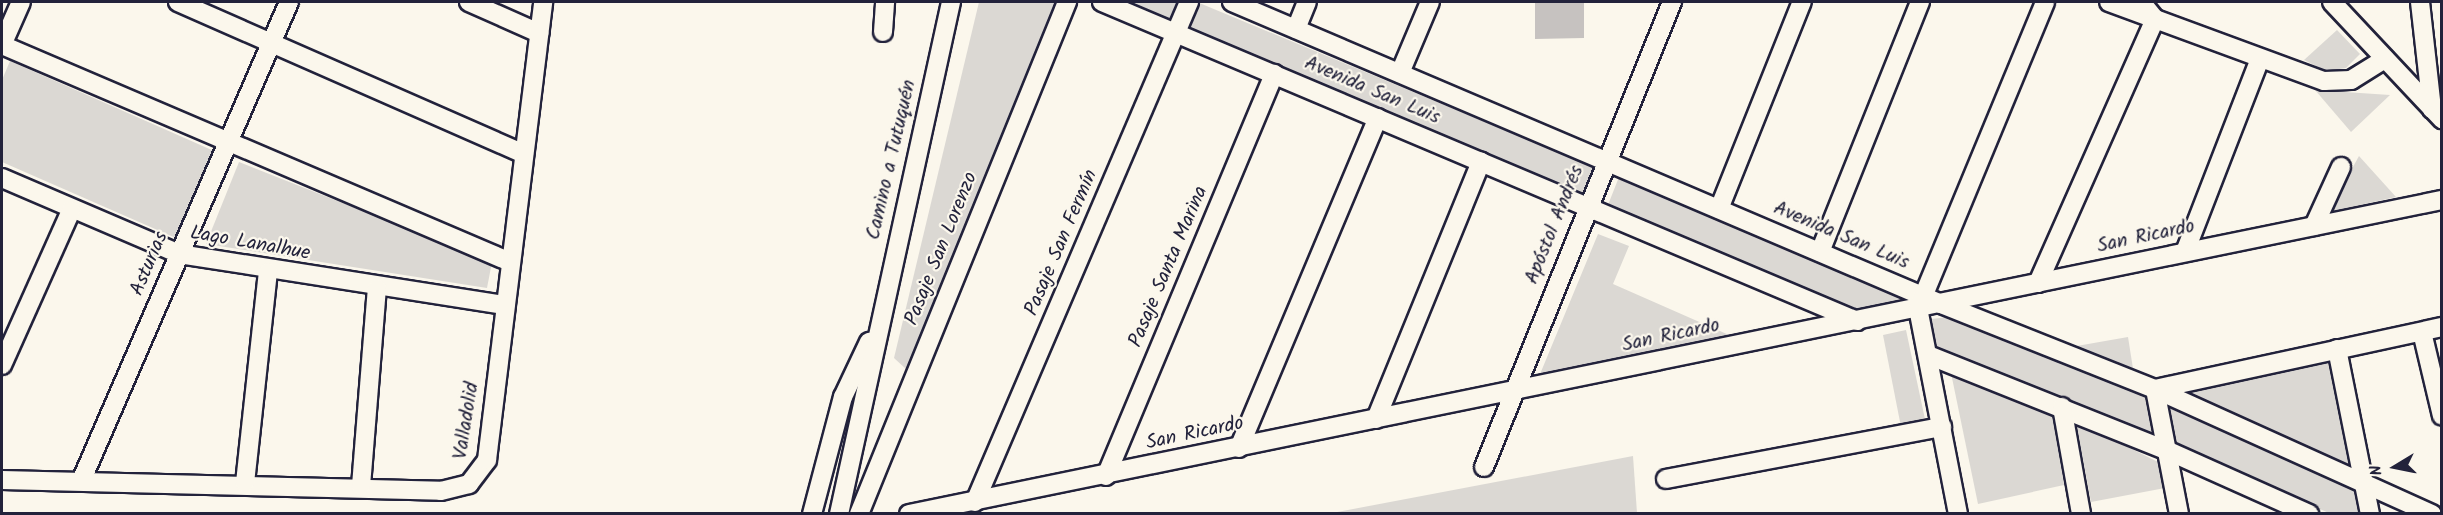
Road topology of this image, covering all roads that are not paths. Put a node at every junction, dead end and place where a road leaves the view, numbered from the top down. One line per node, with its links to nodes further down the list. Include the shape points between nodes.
1 (21, 2): 28 (street)
2 (178, 2): 27 (street)
3 (289, 2): 27 (street, Asturias)
4 (469, 2): 25 (street)
5 (543, 2): 25 (street, Valladolid)
6 (885, 2): 24 (street)
7 (951, 2): 58 (street, Camino a Tutuquén)
8 (1067, 2): 83 (street, Pasaje San Lorenzo)
9 (1101, 2): 26 (street, Avenida San Luis)
10 (1189, 2): 26 (street, Pasaje San Fermín)
11 (1232, 2): 23 (street, Avenida San Luis)
12 (1307, 2): 23 (street)
13 (1430, 2): 31 (street)
14 (1672, 2): 37 (street, Apóstol Andrés)
15 (1802, 2): 43 (street)
16 (1920, 2): 46 (street)
17 (2045, 2): 53 (street)
18 (2109, 2): 22 (street)
19 (2141, 2): 22 (street)
20 (2331, 2): 30 (street)
21 (2420, 2): 33 (street)
22 (2155, 19): 29 (street); 51 (street)
23 (1296, 29): 31 (street, Avenida San Luis)
24 (883, 32)
25 (539, 33): 36 (street, Valladolid)
26 (1177, 33): 32 (street, Avenida San Luis); 79 (street, Pasaje San Fermín)
27 (271, 43): 35 (street, Asturias); 36 (street)
28 (2, 45): 35 (street)
29 (2260, 58): 30 (street, via 2324,81 2359,77); 47 (street)
30 (2385, 59): 33 (street)
31 (1400, 73): 37 (street, Avenida San Luis)
32 (1275, 74): 34 (street, Avenida San Luis); 72 (street, Pasaje Santa Marina)
33 (2437, 114)
34 (1378, 118): 38 (street, Avenida San Luis); 69 (street)
35 (227, 144): 48 (street, Asturias); 49 (street)
36 (524, 154): 49 (street, Valladolid)
37 (1606, 161): 42 (street, Apóstol Andrés); 43 (street, Avenida San Luis)
38 (1481, 162): 42 (street, Avenida San Luis); 67 (street)
39 (2341, 166): 45 (street)
40 (2, 178): 44 (street, Lago Lanalhue)
41 (2442, 200): 45 (street, San Ricardo)
42 (1587, 207): 56 (street, Avenida San Luis); 64 (street, Apóstol Andrés)
43 (1719, 209): 46 (street, Avenida San Luis)
44 (71, 211): 48 (street, Lago Lanalhue); 62 (street)
45 (2314, 226): 47 (street, San Ricardo)
46 (1820, 252): 53 (street, Avenida San Luis)
47 (2185, 252): 51 (street, San Ricardo)
48 (179, 254): 50 (street, Lago Lanalhue); 73 (street, Asturias)
49 (508, 261): 55 (street, Valladolid)
50 (268, 272): 52 (street, Lago Lanalhue); 76 (street)
51 (2038, 283): 54 (street, San Ricardo)
52 (377, 289): 55 (street, Lago Lanalhue); 78 (street)
53 (1921, 302): 54 (street, San Ricardo); 56 (street, San Ricardo); 61 (street)
54 (1941, 304): 63 (street)
55 (505, 305): 78 (street, Valladolid, via 487,460 480,473 469,484 441,491)
56 (1857, 321): 64 (street, San Ricardo)
57 (2442, 327): 59 (street)
58 (876, 328): 81 (street, Camino a Tutuquén, via 843,397); 82 (street, Camino a Tutuquén, via 866,401)
59 (2422, 332): 60 (street); 66 (street)
60 (2337, 349): 63 (street); 77 (street)
61 (1928, 355): 65 (street); 68 (street)
62 (2, 364)
63 (2155, 389): 70 (street); 77 (street)
64 (1511, 391): 67 (street, San Ricardo); 71 (street, Apóstol Andrés)
65 (2062, 408): 70 (street); 86 (street)
66 (2442, 416)
67 (1376, 419): 69 (street, San Ricardo)
68 (1942, 427): 74 (street); 85 (street)
69 (1239, 448): 72 (street, San Ricardo)
70 (2166, 450): 80 (street); 87 (street)
71 (1484, 467)
72 (1106, 476): 79 (street, San Ricardo)
73 (82, 479): 75 (street, Valladolid); 76 (street, Valladolid)
74 (1666, 479)
75 (2, 480)
76 (245, 483): 78 (street, Valladolid)
77 (2365, 485): 89 (street); 90 (street)
78 (361, 486)
79 (975, 502): 84 (street, San Ricardo)
80 (2271, 505): 88 (street)
81 (813, 513)
82 (838, 513)
83 (860, 513)
84 (909, 513)
85 (1958, 513)
86 (2081, 513)
87 (2179, 513)
88 (2309, 513)
89 (2370, 513)
90 (2432, 513)

